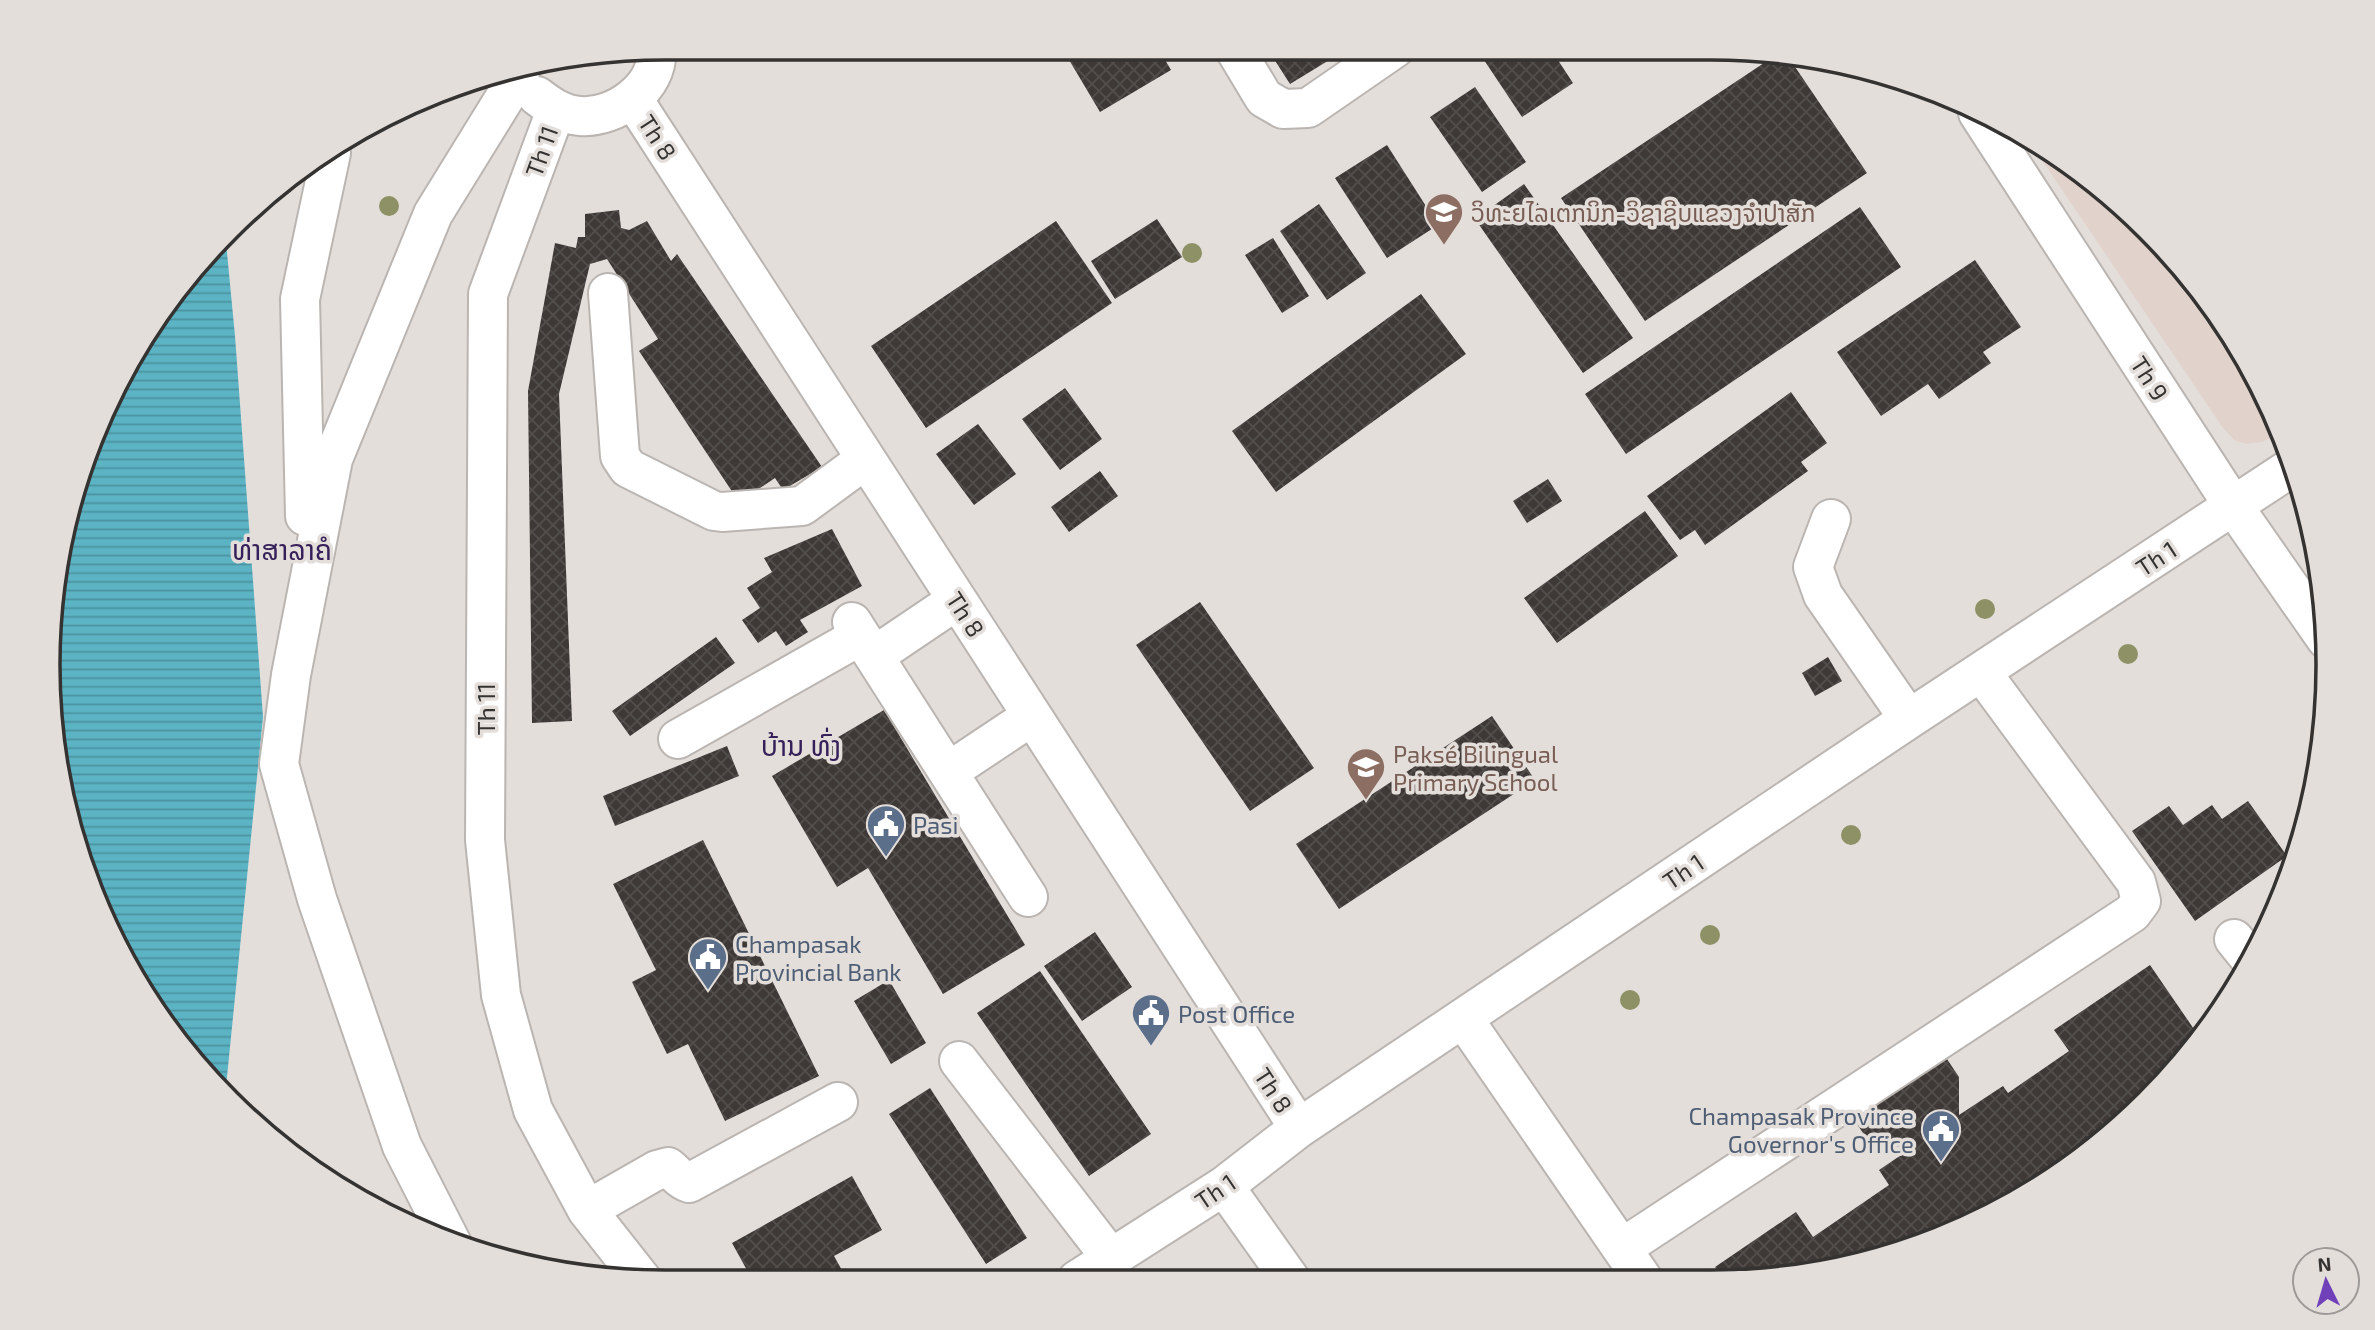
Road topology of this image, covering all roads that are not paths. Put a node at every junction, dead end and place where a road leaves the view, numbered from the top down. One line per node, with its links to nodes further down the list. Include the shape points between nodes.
1 (655, 60): 6 (street)
2 (1241, 60): 3 (street, via 1264,98 1283,109 1308,108)
3 (1378, 60)
4 (523, 77): 7 (street, via 534,94)
5 (516, 78): 15 (street, via 433,214 333,459)
6 (633, 99): 7 (street, via 604,115); 11 (street, Th 8)
7 (556, 110): 30 (street, Th 11, via 488,294 485,840 504,1007 533,1110)
8 (1987, 127): 13 (street, Th 9)
9 (329, 162): 15 (street, via 300,299)
10 (608, 293): 11 (street, via 620,456 628,468 722,512 802,506)
11 (866, 459): 16 (street, Th 8)
12 (2284, 473): 13 (street, Th 1)
13 (2234, 507): 17 (street, Th 9); 19 (street, Th 1)
14 (1832, 519): 21 (street, via 1813,567 1823,596)
15 (307, 592): 31 (street, via 279,764 317,900 402,1146)
16 (957, 600): 18 (street); 20 (street, Th 8)
17 (2314, 621)
18 (862, 638): 22 (street); 23 (street)
19 (1982, 673): 21 (street, Th 1); 33 (street, via 2136,882 2141,901 2132,913)
20 (1032, 716): 23 (street); 28 (street, Th 8)
21 (1909, 719): 25 (street, Th 1)
22 (678, 739)
23 (948, 772): 24 (street)
24 (1028, 897)
25 (1463, 1018): 28 (street, Th 1); 33 (street)
26 (959, 1060): 32 (street)
27 (838, 1102): 30 (street, via 689,1184 668,1167)
28 (1299, 1128): 29 (street, Th 1)
29 (1224, 1186): 32 (street, Th 1); 36 (street)
30 (587, 1210): 34 (street, Th 11)
31 (444, 1228)
32 (1111, 1258): 35 (street, Th 1)
33 (1632, 1263)
34 (634, 1269)
35 (1092, 1270)
36 (1284, 1270)

